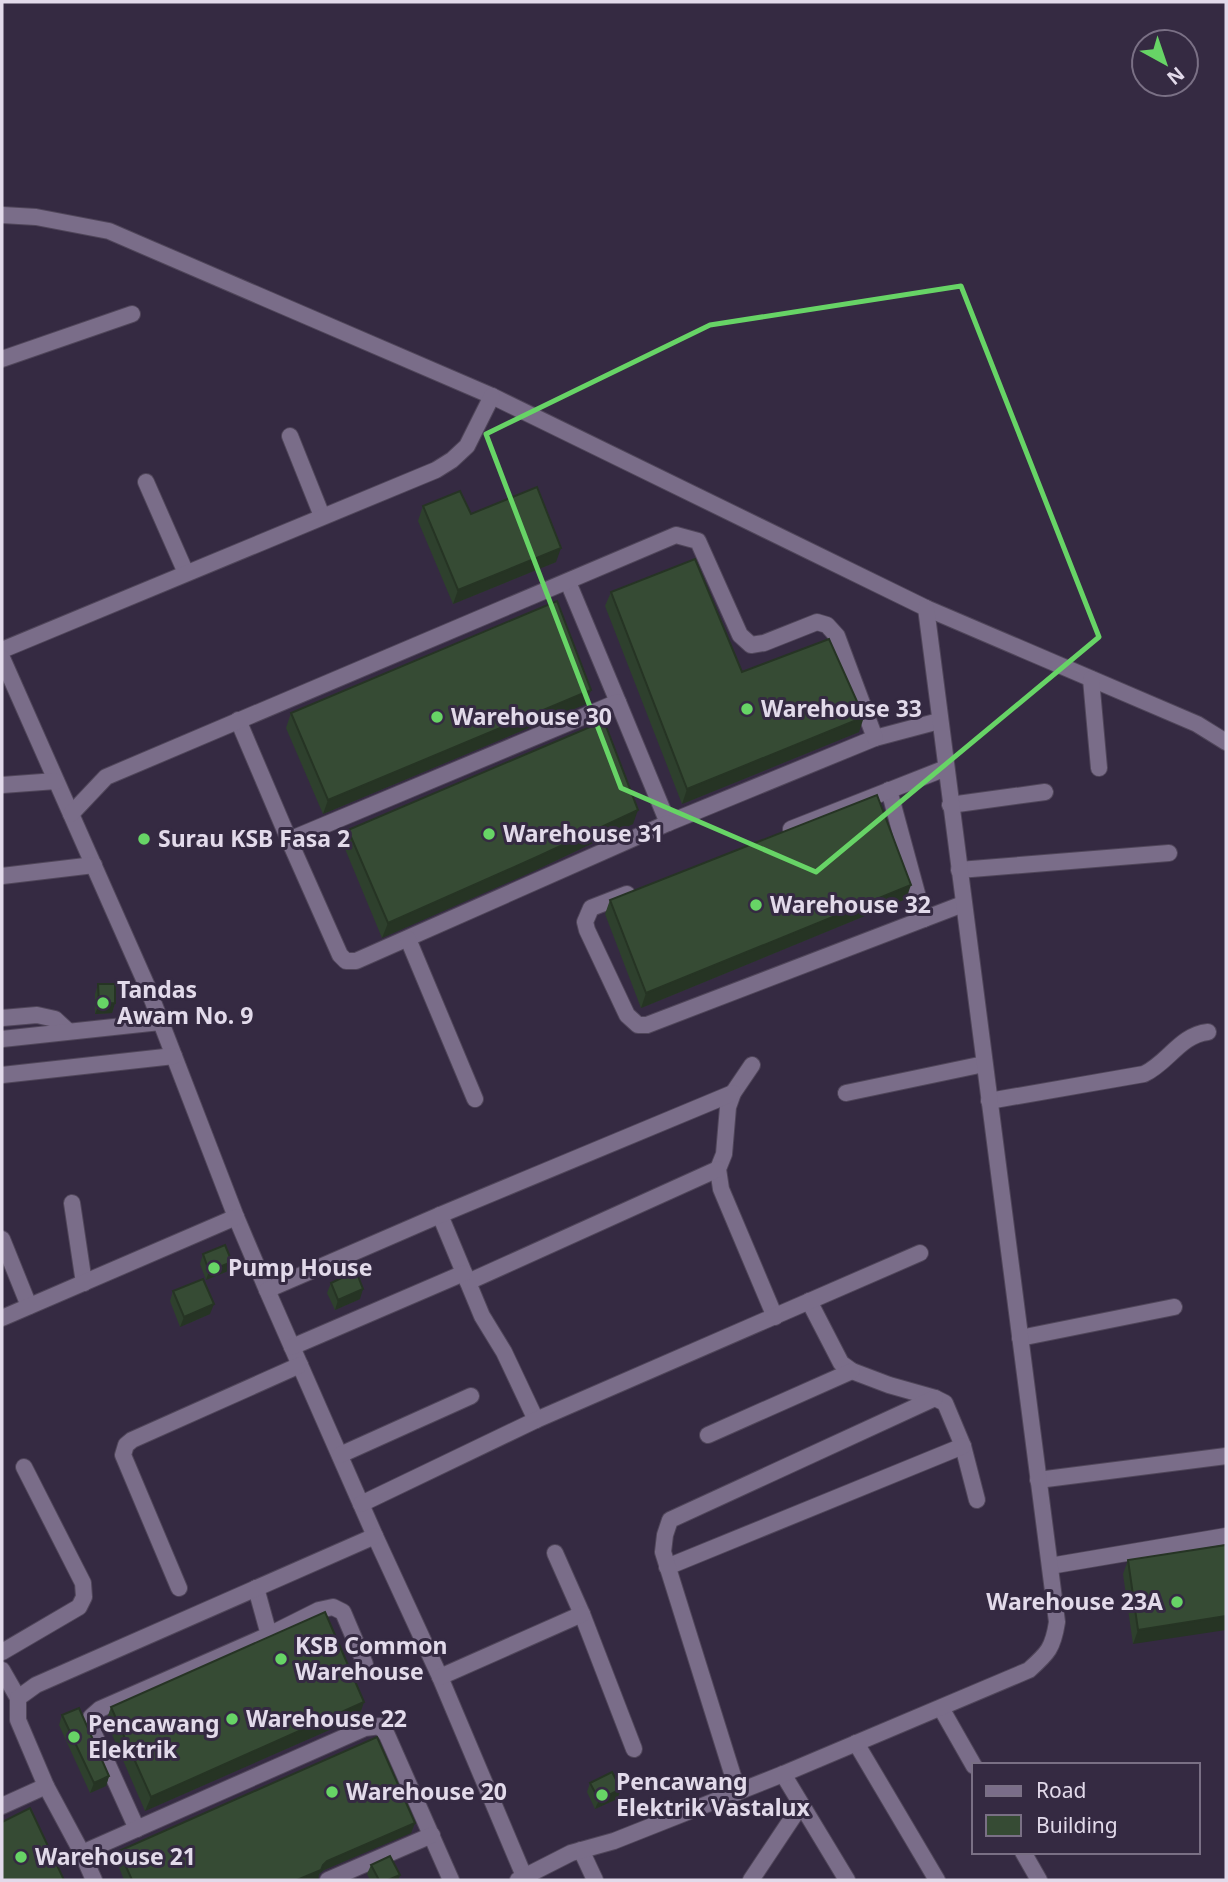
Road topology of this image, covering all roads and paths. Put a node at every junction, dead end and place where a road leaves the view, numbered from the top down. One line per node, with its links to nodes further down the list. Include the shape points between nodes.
1 (2, 215): 4 (street, via 108,231)
2 (132, 314): 3 (street)
3 (2, 359)
4 (492, 396): 7 (street, via 467,446 452,460); 10 (street)
5 (290, 436): 7 (street)
6 (146, 482): 8 (street)
7 (322, 516): 8 (street)
8 (186, 573): 11 (street)
9 (568, 582): 14 (street); 15 (street); 17 (street, via 676,535 698,541 740,635 751,645 817,622 837,636)
10 (926, 608): 13 (street); 16 (street)
11 (2, 650)
12 (2, 658): 21 (street)
13 (1091, 679): 18 (street, via 1197,724); 20 (street)
14 (618, 702): 27 (street); 29 (street)
15 (238, 720): 26 (street, via 106,776); 29 (street)
16 (939, 721): 17 (street); 19 (street)
17 (875, 738): 27 (street)
18 (1226, 742)
19 (946, 768): 23 (street); 25 (street)
20 (1099, 768)
21 (56, 781): 22 (street); 26 (street)
22 (2, 785)
23 (889, 790): 28 (street); 36 (street)
24 (1045, 792): 25 (street)
25 (950, 804): 32 (street)
26 (71, 814): 31 (street)
27 (668, 823): 37 (street)
28 (772, 836)
29 (289, 840): 37 (street, via 346,961)
30 (1169, 853): 32 (street)
31 (94, 865): 33 (street); 39 (street)
32 (959, 870): 35 (street)
33 (2, 876)
34 (643, 888): 36 (street, via 591,908 585,922 627,1015 638,1025)
35 (963, 904): 36 (street); 44 (street)
36 (924, 919)
37 (408, 939): 49 (street)
38 (2, 1018): 40 (street, via 37,1015 55,1019)
39 (160, 1021): 40 (street); 43 (street)
40 (68, 1031): 42 (street)
41 (1209, 1032): 50 (street, via 1180,1044 1144,1074)
42 (2, 1039)
43 (174, 1056): 46 (street); 54 (street)
44 (984, 1064): 48 (street); 50 (street)
45 (752, 1065): 47 (street)
46 (2, 1075)
47 (733, 1093): 51 (street); 53 (street)
48 (846, 1093)
49 (475, 1099)
50 (989, 1101): 65 (street)
51 (718, 1169): 57 (street); 63 (street, via 721,1189)
52 (72, 1203): 58 (street)
53 (440, 1215): 57 (street); 59 (street)
54 (236, 1217): 58 (street); 59 (street)
55 (2, 1239): 61 (street)
56 (920, 1253): 60 (street)
57 (466, 1278): 66 (street); 71 (street)
58 (84, 1283): 61 (street)
59 (267, 1290): 66 (street)
60 (809, 1301): 63 (street); 68 (street, via 841,1363)
61 (29, 1306): 64 (street)
62 (1174, 1307): 65 (street)
63 (775, 1317): 71 (street)
64 (2, 1318)
65 (1020, 1338): 77 (street)
66 (292, 1347): 67 (street)
67 (300, 1365): 74 (street); 85 (street, via 126,1445 123,1455)
68 (852, 1371): 70 (street); 72 (street)
69 (471, 1396): 74 (street)
70 (935, 1398): 73 (street, via 945,1404); 84 (street, via 670,1520 663,1552)
71 (536, 1420): 79 (street)
72 (708, 1435)
73 (963, 1446): 78 (street); 84 (street)
74 (340, 1455): 79 (street)
75 (1226, 1456): 77 (street)
76 (24, 1467): 89 (street, via 83,1583 84,1597 79,1607)
77 (1038, 1480): 83 (street)
78 (977, 1500)
79 (361, 1504): 80 (street)
80 (375, 1536): 86 (street); 92 (street)
81 (1226, 1536): 83 (street)
82 (555, 1553): 87 (street)
83 (1050, 1566): 94 (street, via 1057,1622 1046,1655 1029,1670)
84 (667, 1567): 100 (street)
85 (179, 1588)
86 (256, 1588): 88 (street); 93 (street, via 36,1685)
87 (582, 1614): 92 (street); 96 (street)
88 (269, 1634): 90 (street, via 333,1606 343,1612); 103 (street, via 91,1717 90,1725)
89 (2, 1652)
90 (365, 1664)
91 (2, 1670): 93 (street)
92 (440, 1677): 108 (street)
93 (18, 1698): 99 (street, via 18,1720)
94 (941, 1708): 95 (street); 97 (street)
95 (856, 1743): 98 (street); 115 (street)
96 (634, 1749)
97 (972, 1763)
98 (783, 1774): 100 (street); 101 (street)
99 (46, 1786): 102 (street); 106 (street)
100 (738, 1792): 105 (street)
101 (801, 1805): 113 (street); 114 (street)
102 (2, 1806)
103 (137, 1829): 104 (street, via 365,1728 380,1726); 106 (street)
104 (432, 1835): 110 (street); 111 (street)
105 (580, 1850): 108 (street); 112 (street)
106 (82, 1853): 109 (street)
107 (1024, 1854): 116 (street)
108 (521, 1878)
109 (93, 1880)
110 (328, 1880)
111 (451, 1880)
112 (594, 1880)
113 (751, 1880)
114 (847, 1880)
115 (937, 1880)
116 (1039, 1880)

